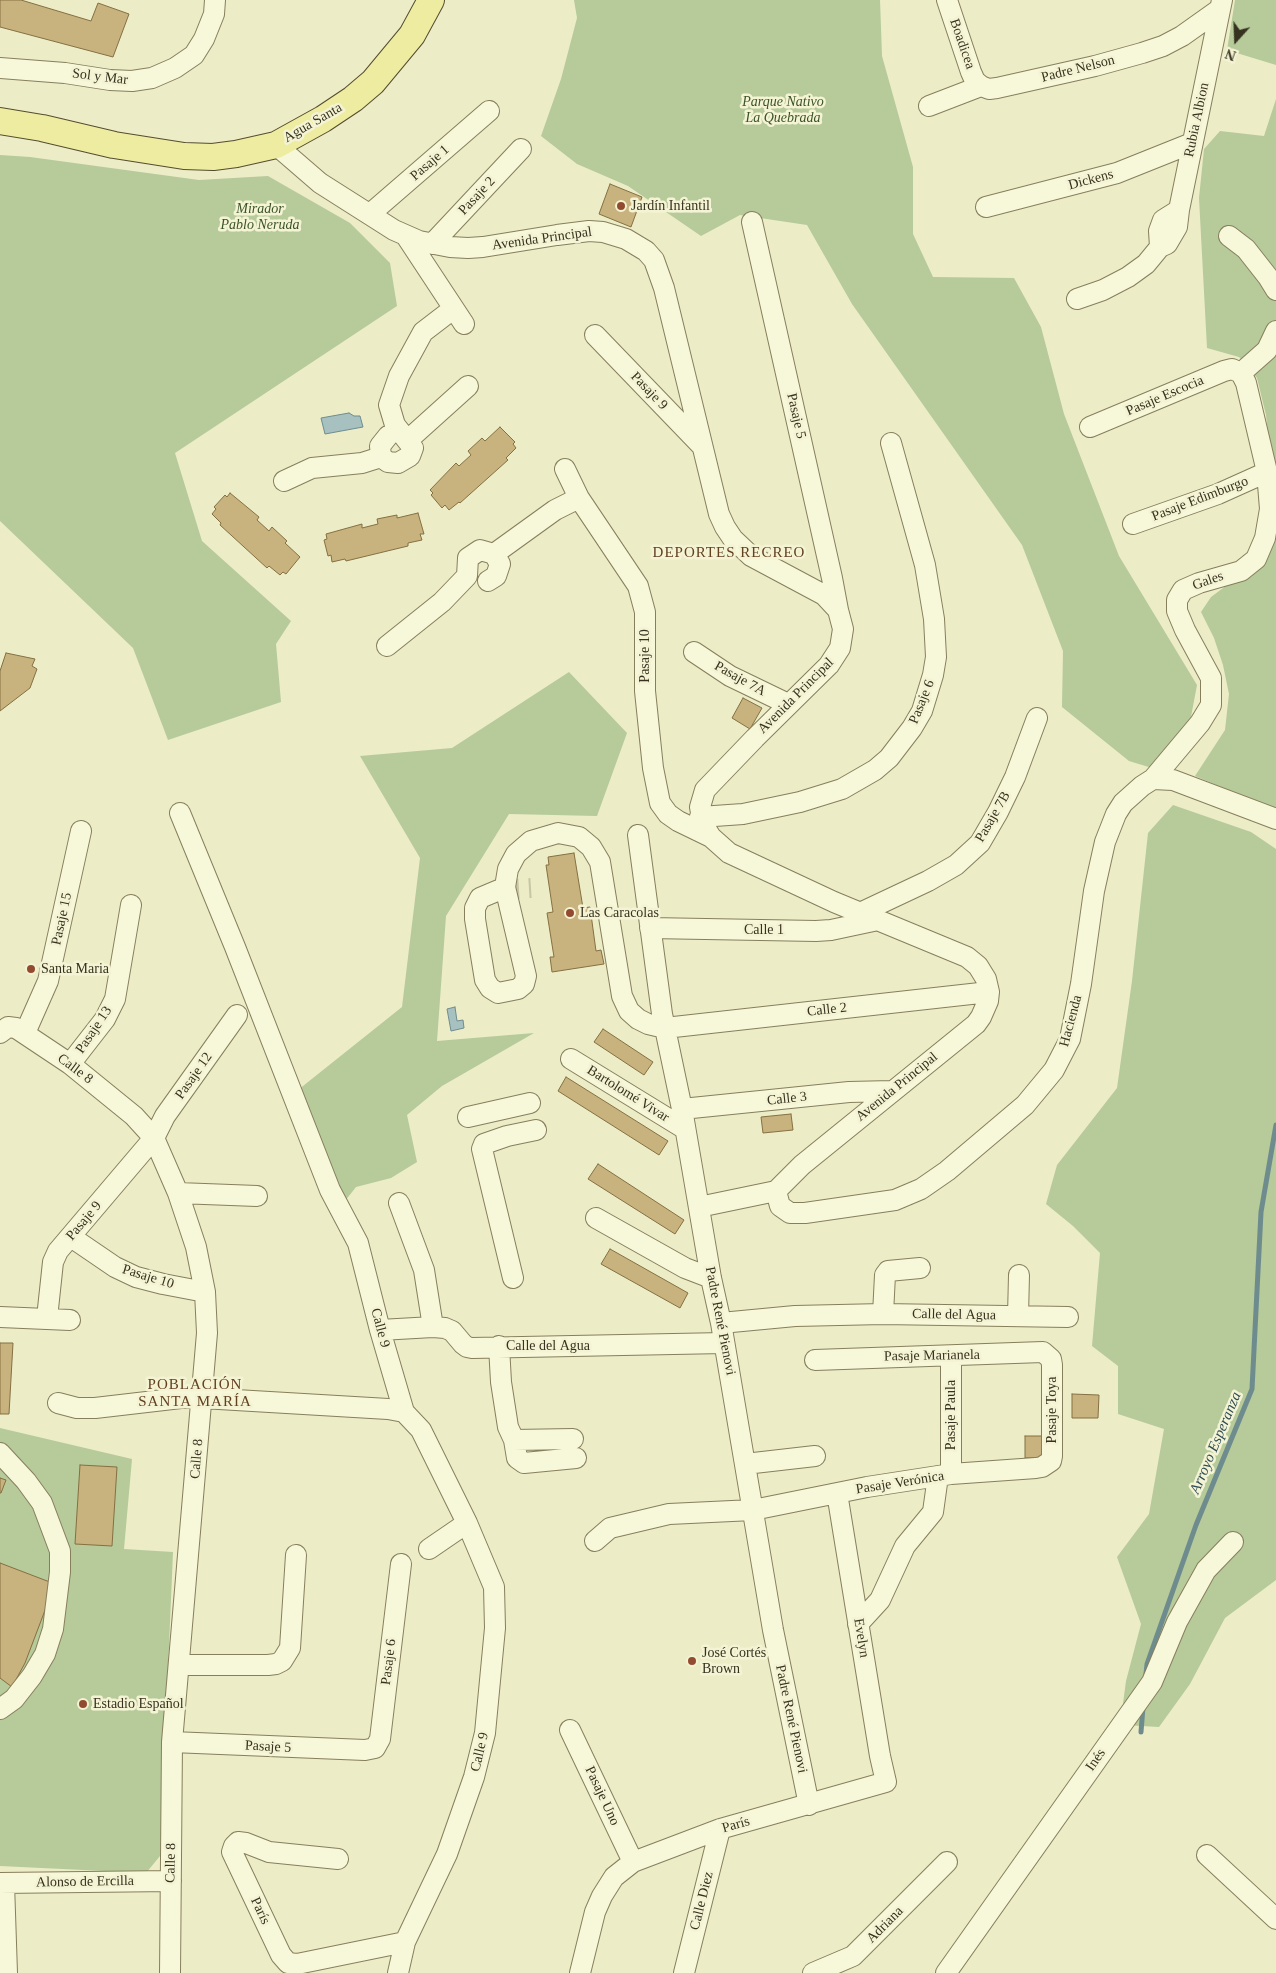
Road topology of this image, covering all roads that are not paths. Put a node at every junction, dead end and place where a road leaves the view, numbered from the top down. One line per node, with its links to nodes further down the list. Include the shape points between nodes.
1 (215, 0): 5 (street, Sol y Mar, via 214,14 194,55 152,78 110,80 65,72)
2 (431, 0): 11 (main road, Agua Santa, via 412,35 373,82 323,119)
3 (947, 0): 6 (street, Boadicea, via 971,72)
4 (1221, 4): 6 (street, Padre Nelson, via 1182,36 1163,46 1095,66 997,88); 10 (street, Rubia Albion)
5 (0, 68)
6 (981, 86): 7 (street, Padre Nelson)
7 (929, 106)
8 (490, 111): 14 (street, Pasaje 1)
9 (0, 121): 11 (main road, Agua Santa, via 128,148 184,156 213,157)
10 (1192, 143): 13 (street, Dickens, via 1117,173); 20 (street, Rubia Albion, via 1177,227 1167,244 1128,277)
11 (276, 145): 14 (street, Avenida Principal, via 320,183)
12 (522, 149): 18 (street, Pasaje 2)
13 (986, 207)
14 (370, 214): 16 (street, Avenida Principal)
15 (752, 222): 38 (street, Pasaje 5)
16 (406, 236): 18 (street, Avenida Principal); 27 (street, via 459,316 424,332 399,376 389,405 395,424)
17 (1229, 236): 19 (street, via 1246,249)
18 (432, 244): 29 (street, Avenida Principal, via 483,247 589,231 616,235 646,251 654,260 664,288)
19 (1276, 290)
20 (1077, 299)
21 (1276, 331): 23 (street, via 1267,350)
22 (595, 335): 29 (street, Pasaje 9)
23 (1241, 373): 25 (street, Pasaje Escocia, via 1224,371); 32 (street, Gales)
24 (468, 386): 27 (street)
25 (1090, 427)
26 (388, 436): 30 (street, via 380,446)
27 (408, 440): 30 (street, via 413,448 410,456 398,463)
28 (891, 443): 45 (street, Pasaje 6, via 925,565 934,619 936,657 922,711 889,758 842,789 743,814)
29 (703, 448): 38 (street, Avenida Principal, via 719,514 733,539 761,562 824,595)
30 (381, 457): 33 (street, via 362,464 312,468)
31 (565, 469): 34 (street, Pasaje 10)
32 (1266, 472): 35 (street, Pasaje Edimburgo, via 1218,494); 43 (street, Gales, via 1270,509 1265,538 1256,559 1242,570 1183,590 1177,600 1177,610 1185,630 1211,678 1210,705)
33 (284, 481)
34 (580, 498): 36 (street, via 556,510); 49 (street, Pasaje 10, via 638,586 645,612 645,691 660,803 678,821)
35 (1133, 524)
36 (494, 554): 37 (street, via 500,564 496,576); 39 (street, via 480,550 468,558 467,576 442,602)
37 (488, 581)
38 (838, 610): 41 (street, Avenida Principal, via 843,629 840,648 829,665)
39 (387, 646)
40 (694, 652): 41 (street, Pasaje 7A, via 730,676)
41 (788, 704): 45 (street, Avenida Principal, via 711,783 702,798)
42 (1037, 718): 52 (street, Pasaje 7B, via 1016,777 980,843 956,865)
43 (1153, 779): 46 (street, via 1173,780); 67 (street, Hacienda, via 1123,803 1109,827 1094,891 1070,1039 1054,1070 1025,1105 947,1171 921,1189 895,1200 805,1214 790,1213 780,1206)
44 (180, 813): 87 (street, Calle 9, via 330,1190 358,1243)
45 (700, 817): 49 (street)
46 (1276, 818)
47 (81, 831): 57 (street, Pasaje 15, via 48,981)
48 (638, 835): 53 (street, Padre René Pienovi)
49 (711, 837): 52 (street, via 729,852)
50 (499, 890): 56 (street, via 480,898 475,908 485,980 498,992 518,989 526,976 505,887 508,869 516,854 531,841 558,833 579,837 590,846 600,862 622,996 629,1011 638,1019)
51 (131, 905): 59 (street, Pasaje 13, via 115,999 105,1019)
52 (869, 917): 53 (street, Calle 1, via 831,930 816,931); 54 (street, via 973,961 983,972)
53 (650, 928): 56 (street, Padre René Pienovi)
54 (989, 992): 56 (street, Calle 2); 60 (street, Avenida Principal, via 986,1009 976,1024)
55 (237, 1015): 66 (street, Pasaje 12, via 165,1116)
56 (665, 1028): 62 (street, Padre René Pienovi)
57 (11, 1031): 59 (street, Calle 8)
58 (571, 1059): 65 (street, Bartolomé Vivar)
59 (70, 1064): 66 (street, Calle 8, via 134,1116)
60 (892, 1091): 62 (street, Calle 3, via 849,1092); 67 (street, Avenida Principal, via 802,1165)
61 (530, 1103): 63 (street)
62 (682, 1110): 65 (street, Padre René Pienovi)
63 (468, 1117)
64 (536, 1130): 76 (street, via 484,1144 482,1149)
65 (685, 1130): 71 (street, Padre René Pienovi)
66 (154, 1138): 68 (street, Calle 8); 73 (street, Pasaje 9)
67 (776, 1191): 71 (street)
68 (178, 1192): 69 (street); 78 (street, Calle 8, via 196,1247)
69 (258, 1196)
70 (399, 1203): 86 (street, via 424,1270)
71 (699, 1206): 77 (street, Padre René Pienovi)
72 (596, 1218): 77 (street, via 685,1268)
73 (71, 1237): 78 (street, Pasaje 10, via 136,1277); 83 (street, Pasaje 9, via 53,1262)
74 (920, 1268): 79 (street, via 888,1270)
75 (1019, 1275): 80 (street)
76 (513, 1278)
77 (711, 1278): 85 (street, Padre René Pienovi)
78 (205, 1292): 93 (street, Calle 8, via 207,1333)
79 (883, 1314): 80 (street, Calle del Agua); 85 (street, Calle del Agua, via 795,1316)
80 (1018, 1316): 82 (street, Calle del Agua)
81 (0, 1317): 83 (street)
82 (1068, 1317)
83 (46, 1318): 84 (street)
84 (70, 1320)
85 (721, 1323): 88 (street, Padre René Pienovi)
86 (433, 1327): 87 (street, Calle del Agua); 89 (street, Calle del Agua, via 452,1330 467,1347)
87 (380, 1330): 95 (street, Calle 9)
88 (724, 1343): 89 (street, Calle del Agua); 101 (street, Padre René Pienovi)
89 (499, 1346): 97 (street, via 508,1427)
90 (1048, 1355): 91 (street, Pasaje Marianela, via 1037,1352); 102 (street, Pasaje Toya, via 1052,1365 1052,1456)
91 (951, 1356): 92 (street, Pasaje Marianela); 103 (street, Pasaje Paula)
92 (815, 1360)
93 (202, 1398): 94 (street, via 95,1408); 95 (street); 113 (street, Calle 8)
94 (58, 1403)
95 (404, 1412): 106 (street, Calle 9, via 422,1430)
96 (573, 1438): 97 (street)
97 (514, 1440): 100 (street, via 517,1458 524,1463)
98 (0, 1453): 114 (street, via 42,1503 60,1551 53,1630 45,1654 14,1699)
99 (815, 1456): 101 (street)
100 (576, 1458)
101 (745, 1464): 105 (street, Padre René Pienovi)
102 (1047, 1465): 103 (street, Pasaje Verónica)
103 (944, 1475): 104 (street, Pasaje Verónica); 112 (street, Pasaje Paula, via 933,1512 905,1546 880,1600)
104 (837, 1493): 105 (street, Pasaje Verónica); 112 (street, Evelyn)
105 (753, 1510): 107 (street, Pasaje Verónica, via 670,1514 610,1528); 119 (street, Padre René Pienovi, via 773,1630)
106 (467, 1523): 109 (street); 128 (street, Calle 9, via 494,1587 495,1628 485,1733 474,1777 447,1854)
107 (595, 1541)
108 (1234, 1542): 135 (street, Inés, via 1206,1570 1177,1622 1152,1682)
109 (429, 1549)
110 (296, 1555): 113 (street, via 290,1648 282,1661 268,1666)
111 (401, 1564): 117 (street, Pasaje 6, via 380,1739 375,1748)
112 (858, 1624): 118 (street, Evelyn)
113 (180, 1665): 116 (street, Calle 8)
114 (0, 1709)
115 (570, 1730): 123 (street, Pasaje Uno)
116 (172, 1742): 117 (street, Pasaje 5); 125 (street, Calle 8)
117 (365, 1750)
118 (886, 1782): 119 (street, París)
119 (809, 1805): 120 (street, París)
120 (720, 1829): 123 (street, París); 133 (street, Calle Diez)
121 (1207, 1855): 127 (street)
122 (338, 1859): 128 (street, París, via 269,1852 238,1842 232,1852 288,1963 298,1964)
123 (633, 1862): 132 (street, París, via 614,1877 602,1896)
124 (947, 1862): 134 (street, Adriana, via 853,1956)
125 (171, 1881): 126 (street, Alonso de Ercilla); 130 (street, Calle 8)
126 (2, 1883): 129 (street)
127 (1276, 1919)
128 (405, 1942): 131 (street, Calle 9)
129 (4, 1967)
130 (170, 1973)
131 (398, 1973)
132 (580, 1973)
133 (684, 1973)
134 (813, 1973)
135 (946, 1973)

